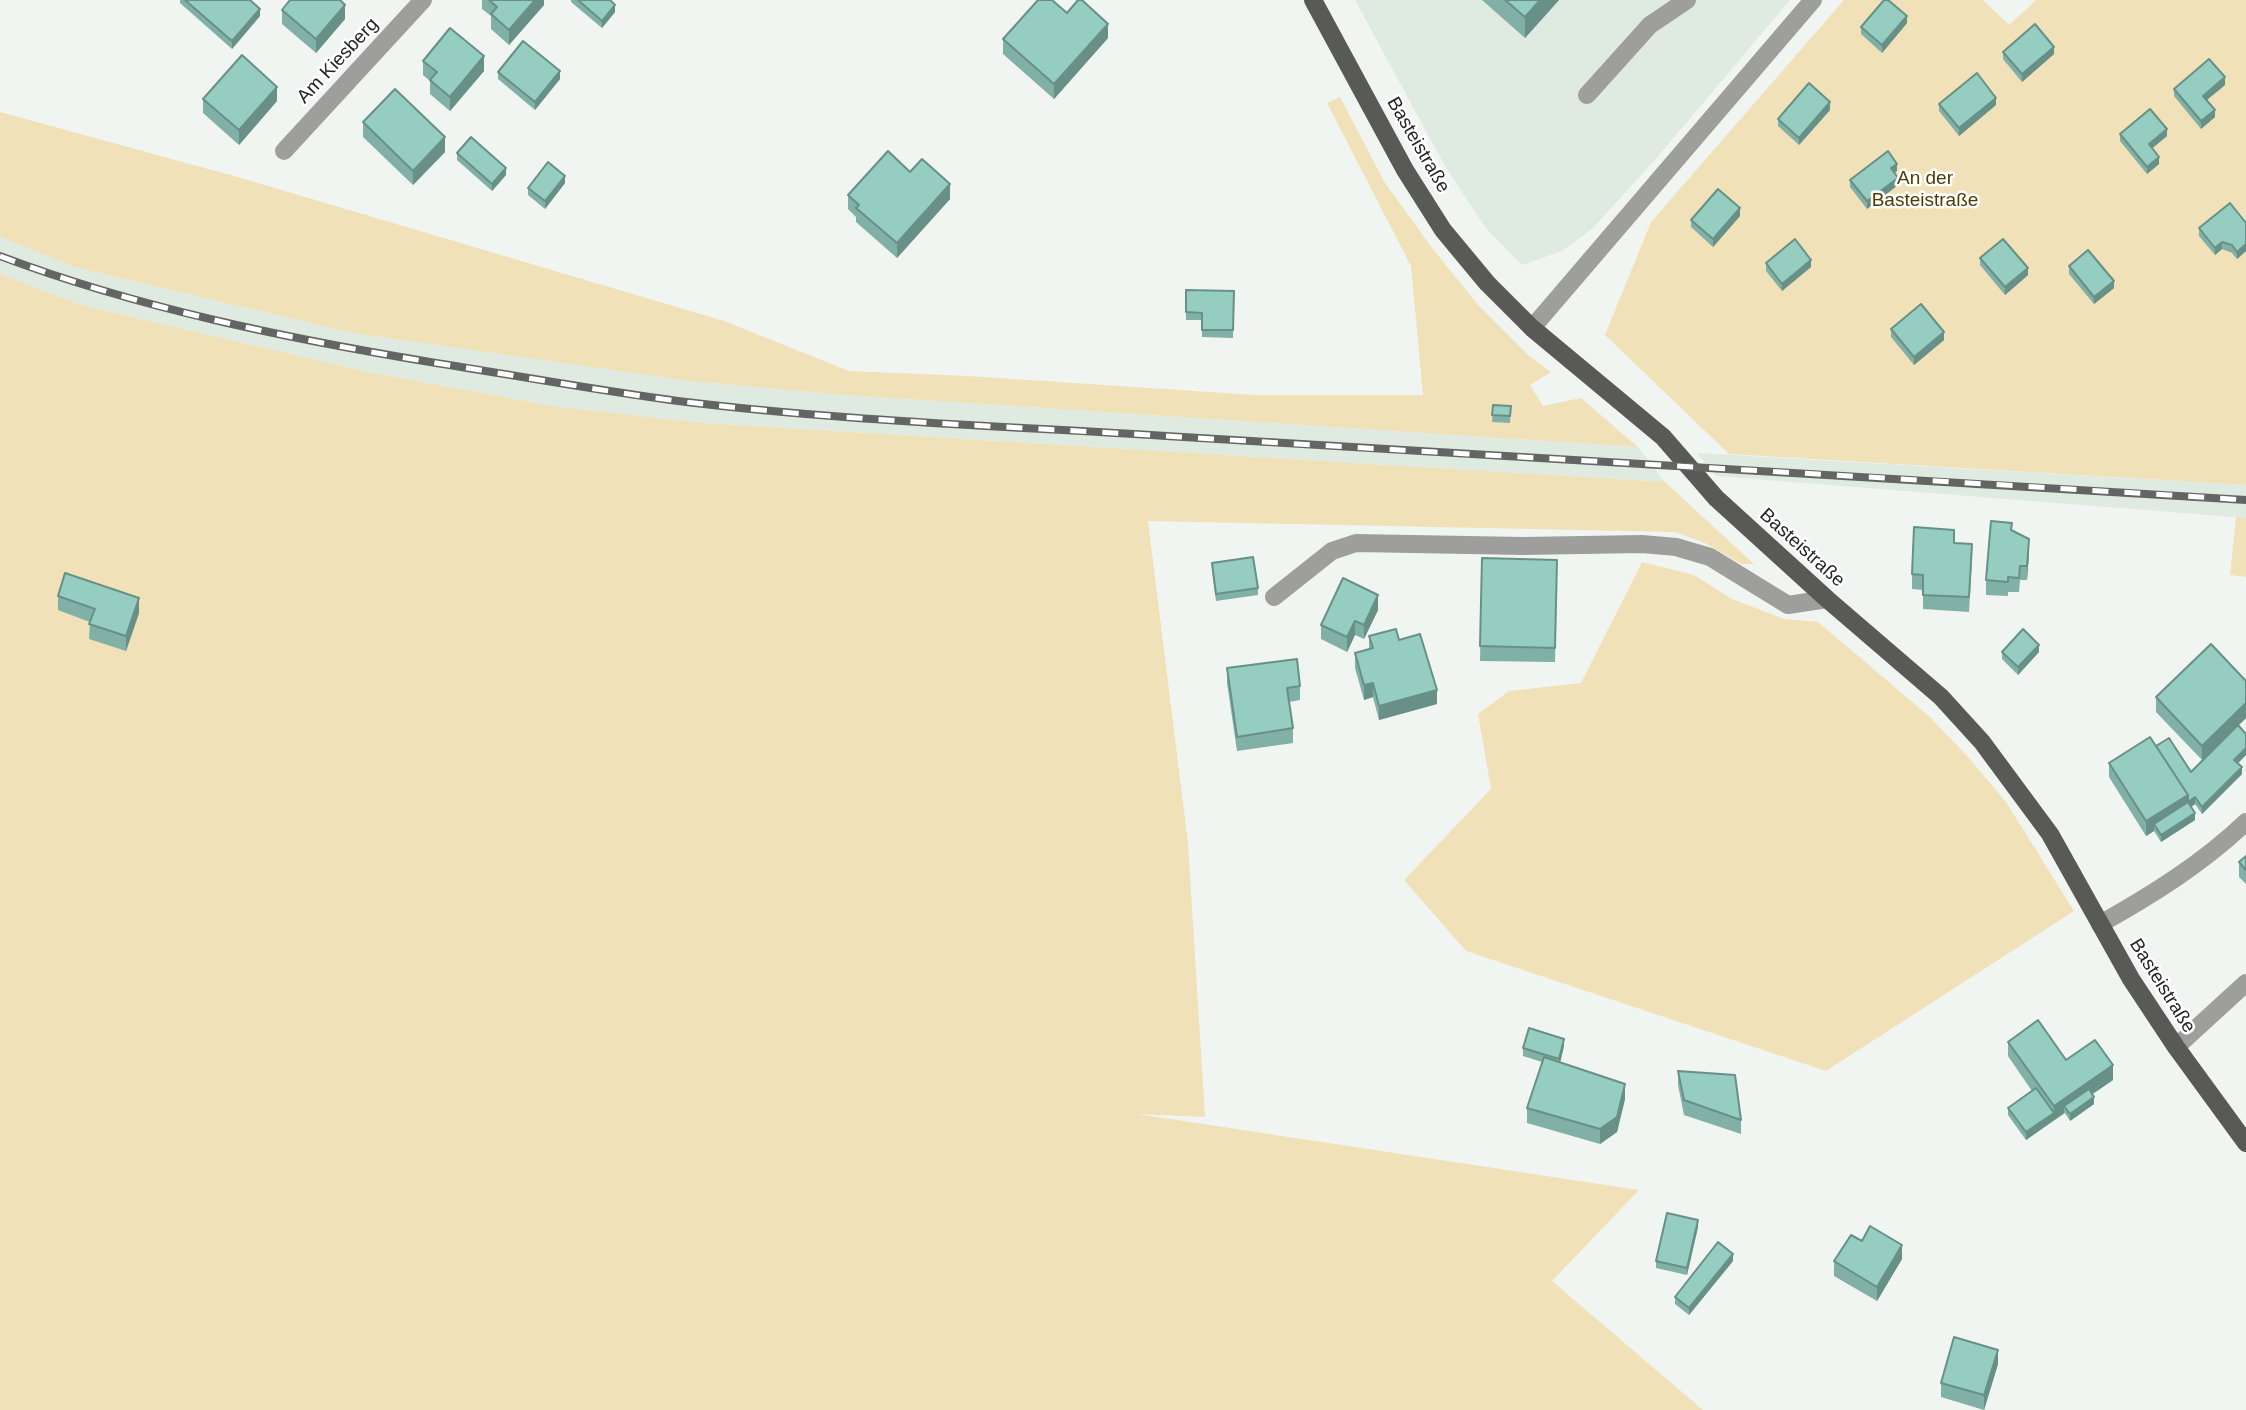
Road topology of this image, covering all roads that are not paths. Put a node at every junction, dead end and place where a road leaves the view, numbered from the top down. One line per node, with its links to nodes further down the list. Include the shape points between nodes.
1 (1313, 0): 7 (main road, Basteistraße, via 1405,170 1443,230)
2 (1687, 0): 5 (street, via 1650,25)
3 (1813, 0): 7 (street)
4 (414, 3): 6 (street, Am Kiesberg)
5 (1587, 95)
6 (284, 151)
7 (1532, 328): 9 (main road, Basteistraße, via 1663,438 1716,498)
8 (1274, 597): 9 (street, via 1332,551 1356,543 1642,544 1710,557 1788,605)
9 (1827, 599): 11 (main road, Basteistraße, via 1941,697 1982,742 2050,834)
10 (2246, 822): 11 (street, via 2218,849)
11 (2100, 924): 13 (main road, Basteistraße)
12 (2246, 983): 13 (street)
13 (2176, 1048): 14 (main road, Basteistraße)
14 (2246, 1143)

